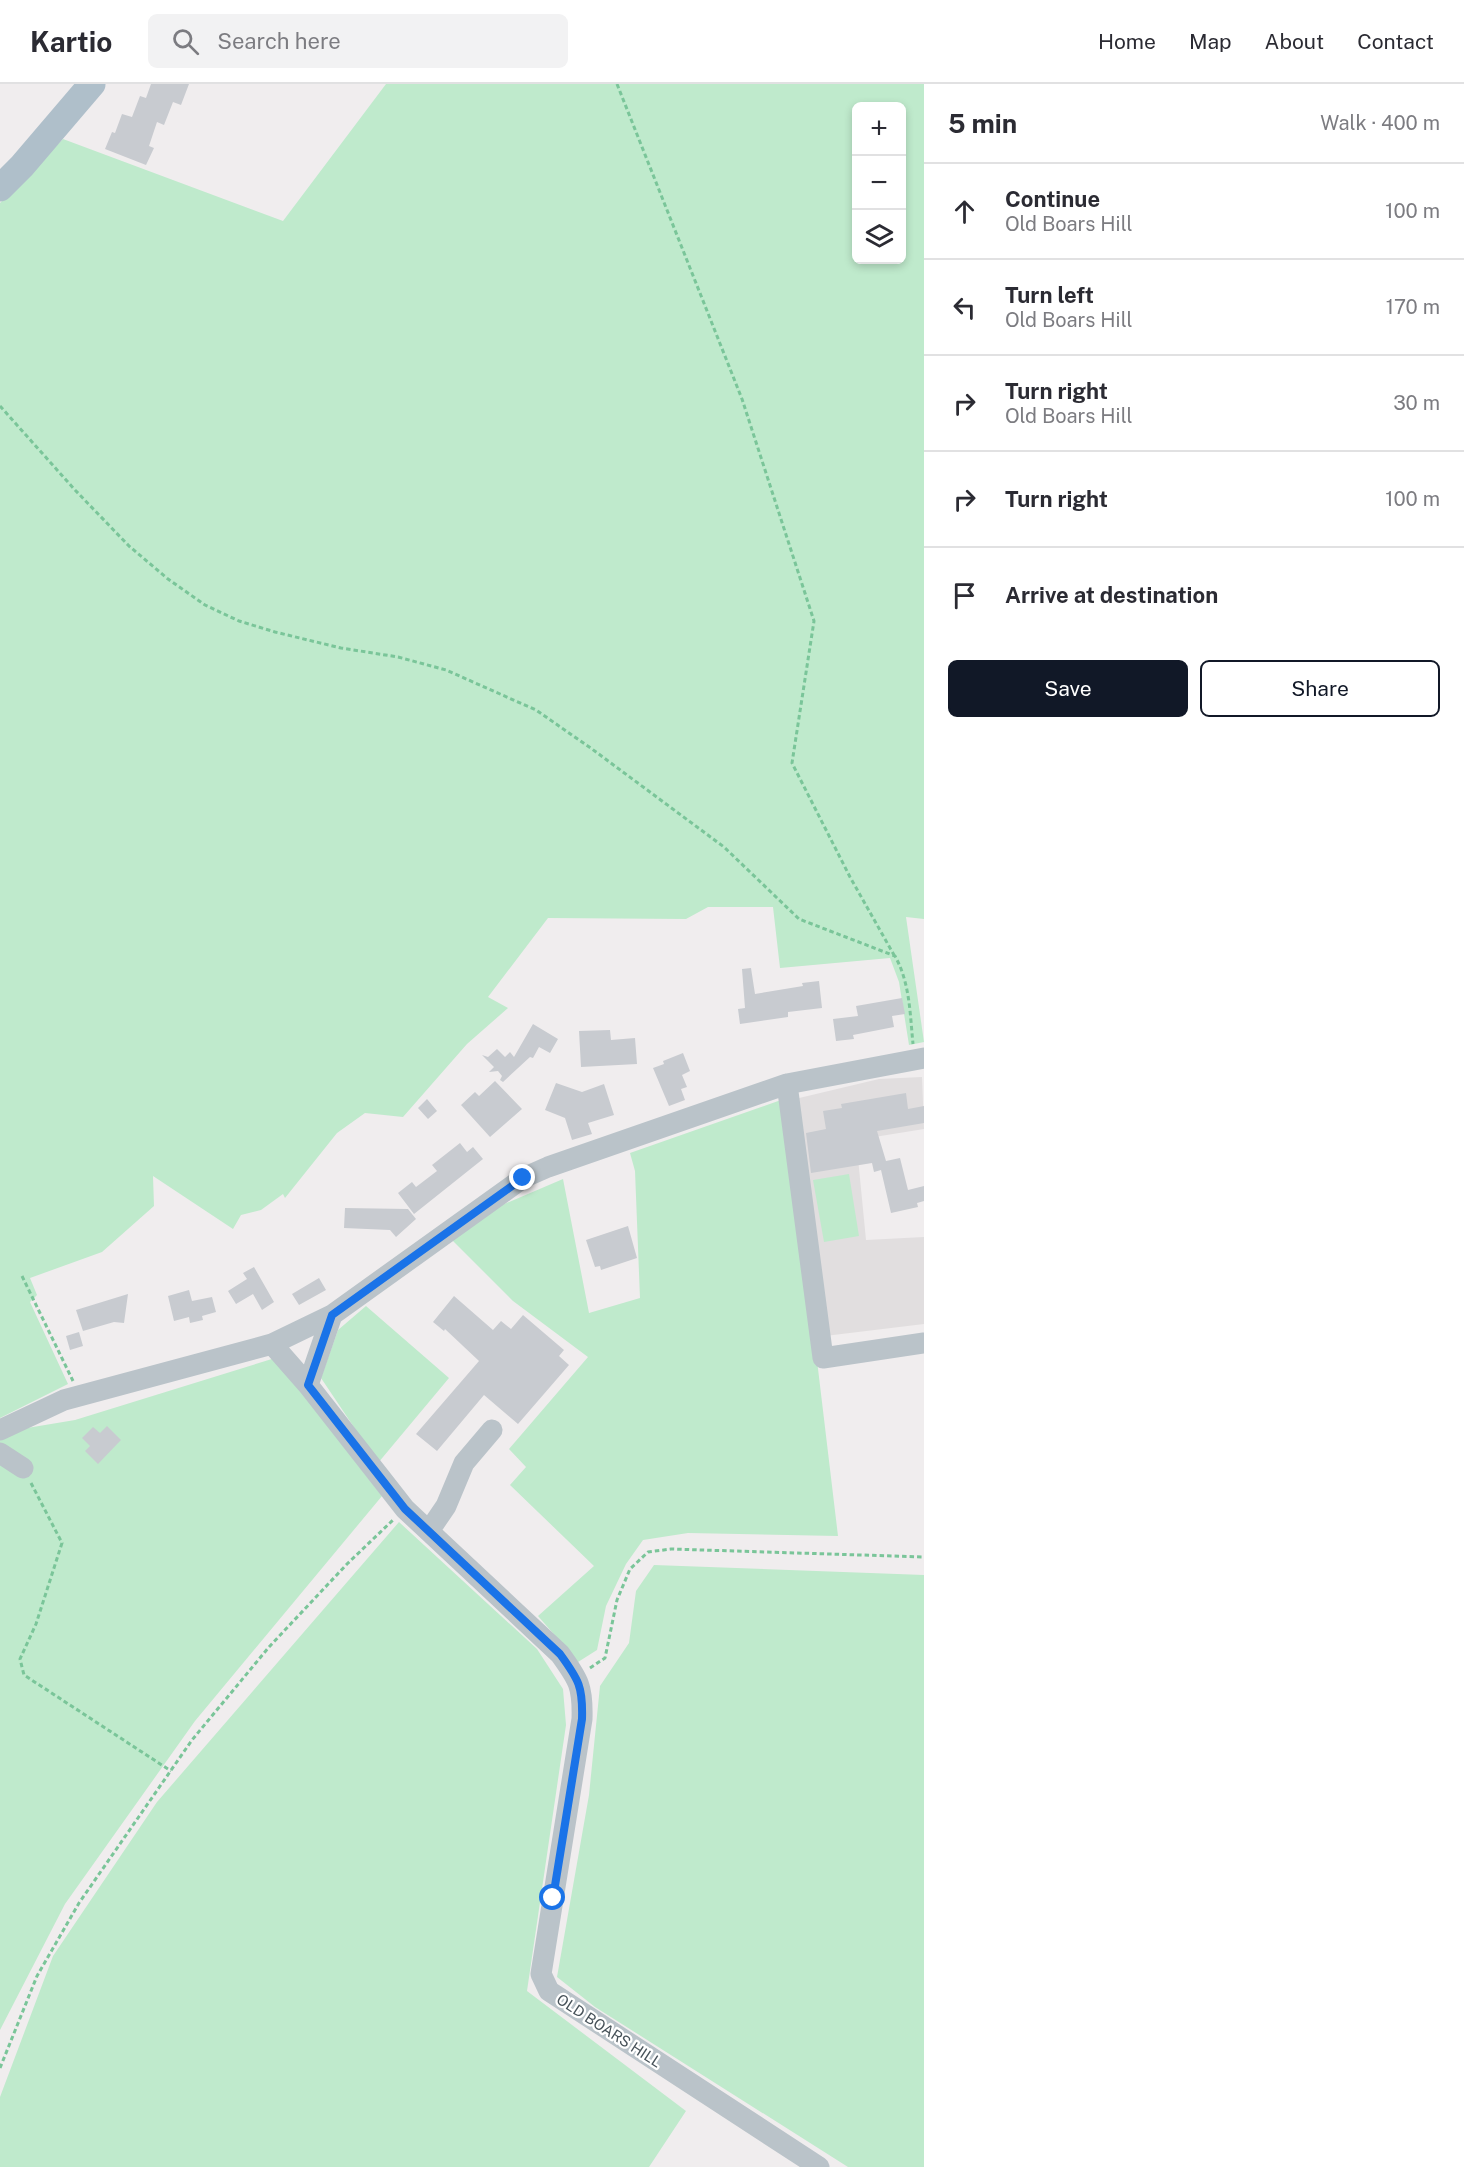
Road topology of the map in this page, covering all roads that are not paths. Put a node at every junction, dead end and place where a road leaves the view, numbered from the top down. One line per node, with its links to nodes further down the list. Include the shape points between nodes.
1 (92, 84): 2 (main road)
2 (0, 188)
3 (919, 1060): 4 (street)
4 (787, 1084): 5 (street, via 523,1178); 6 (street, via 823,1358)
5 (332, 1315): 7 (street); 8 (street)
6 (924, 1343)
7 (272, 1344): 8 (street, OLD BOARS HILL); 9 (street, via 64,1400)
8 (308, 1385): 13 (street, OLD BOARS HILL, via 405,1509)
9 (0, 1430)
10 (492, 1430): 13 (street, via 464,1463 446,1506)
11 (0, 1453): 12 (street)
12 (23, 1468)
13 (429, 1531): 14 (street, OLD BOARS HILL, via 560,1654 577,1678 583,1695 541,1974 549,1991)
14 (819, 2167)

